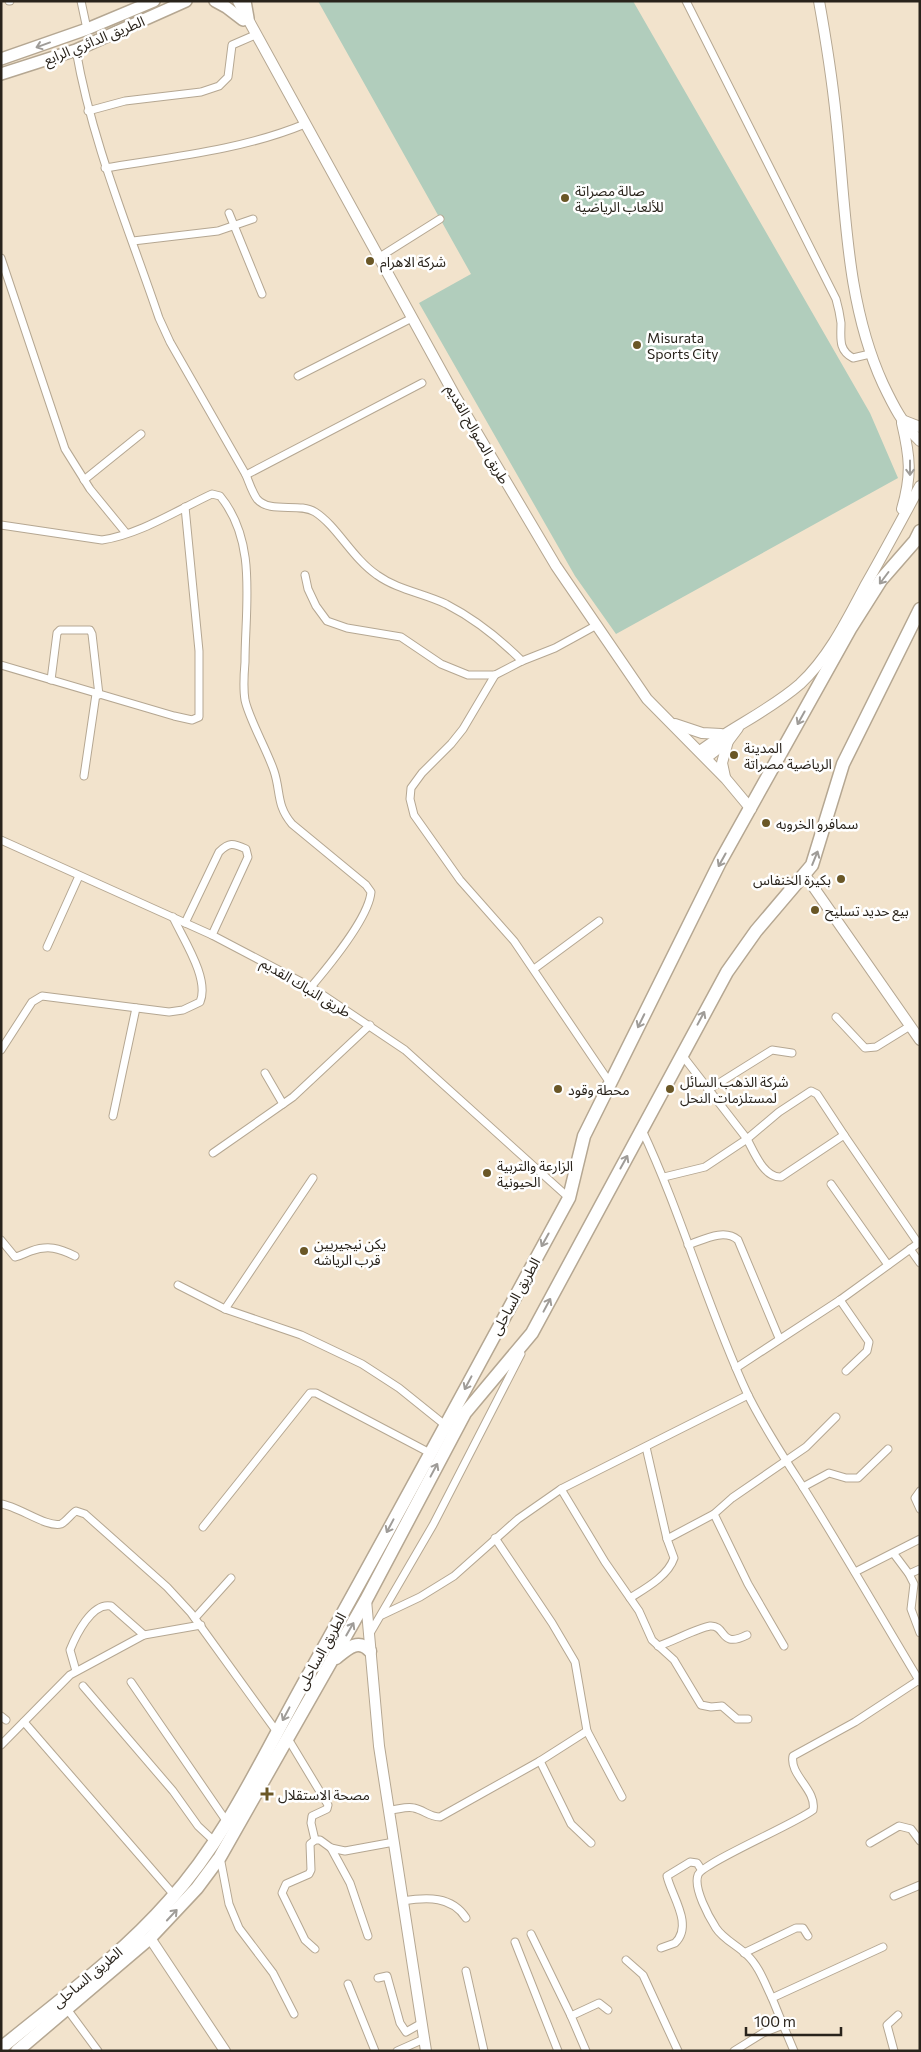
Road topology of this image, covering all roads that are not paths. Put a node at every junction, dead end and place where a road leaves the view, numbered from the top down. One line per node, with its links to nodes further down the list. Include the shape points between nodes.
1 (81, 1): 12 (street)
2 (154, 1): 12 (main road, الطريق الدائري الرابع)
3 (193, 1): 10 (main road, الطريق الدائري الرابع)
4 (215, 1): 11 (main road)
5 (231, 1): 11 (street, طريق الصوالح القديم)
6 (238, 1): 11 (street, طريق الصوالح القديم)
7 (246, 1): 11 (main road)
8 (686, 1): 28 (street, via 836,299 841,322 841,347 853,358)
9 (819, 1): 28 (street, via 836,116 853,279 860,322)
10 (183, 2): 13 (main road, الطريق الدائري الرابع)
11 (249, 25): 16 (street, via 230,47 228,77 220,86 200,92 140,98); 17 (street, طريق الصوالح القديم)
12 (87, 29): 14 (main road, الطريق الدائري الرابع, one-way to 14)
13 (76, 50): 15 (main road, الطريق الدائري الرابع); 16 (street)
14 (1, 59)
15 (1, 74)
16 (88, 110): 18 (street)
17 (305, 124): 18 (street, via 222,148); 25 (street, طريق الصوالح القديم)
18 (105, 168): 23 (street)
19 (229, 213): 22 (street)
20 (253, 219): 22 (street)
21 (440, 219): 25 (street)
22 (234, 227): 23 (street, via 198,235); 26 (street)
23 (133, 241): 35 (street, via 170,342)
24 (1, 258): 36 (street, via 60,437)
25 (378, 258): 27 (street, طريق الصوالح القديم)
26 (262, 294)
27 (412, 318): 29 (street); 45 (street, طريق الصوالح القديم, via 551,558)
28 (870, 354): 31 (street)
29 (298, 376)
30 (422, 383): 35 (street)
31 (902, 420): 32 (street); 34 (street); 40 (street, one-way to 40, via 911,469)
32 (920, 427)
33 (141, 434): 36 (street)
34 (920, 441)
35 (246, 474): 46 (street, via 259,501 313,511 376,574 398,588 445,604 472,618)
36 (84, 480): 41 (street)
37 (920, 486): 40 (street)
38 (185, 507): 41 (street); 50 (street, via 199,642 199,717 192,720); 66 (street, via 218,494 239,529 247,576 246,702 275,773 283,813 372,892 359,922)
39 (1, 525): 41 (street, via 82,539 102,540)
40 (896, 530): 52 (street, via 822,659 800,683)
41 (126, 534)
42 (917, 536): 56 (highway, الطريق الساحلى, one-way to 56, via 882,580 850,629)
43 (305, 575): 48 (street, via 316,606 327,621 347,628 401,637 458,672)
44 (920, 609): 58 (highway, الطريق الساحلى, one-way to 44, via 815,859 851,744)
45 (595, 626): 46 (street, via 555,648); 51 (street, طريق الصوالح القديم, via 647,699)
46 (522, 661): 48 (street)
47 (1, 665): 49 (street)
48 (495, 675): 65 (street, via 452,744 411,788 410,800 414,815 460,880 514,941)
49 (51, 680): 50 (street); 50 (street, via 57,633 60,630 90,630)
50 (98, 695): 54 (street)
51 (668, 721): 52 (street, via 702,733); 53 (street, طريق الصوالح القديم)
52 (726, 737): 53 (street); 55 (street, via 722,763)
53 (703, 755): 55 (street, طريق الصوالح القديم)
54 (84, 776)
55 (726, 779): 56 (street, طريق الصوالح القديم)
56 (751, 809): 76 (highway, الطريق الساحلى, one-way to 76, via 720,862)
57 (1, 840): 59 (street, طريق النباك القديم)
58 (805, 875): 70 (street); 74 (highway, الطريق الساحلى, one-way to 58, via 727,972 756,931)
59 (79, 876): 60 (street, طريق النباك القديم); 64 (street)
60 (173, 917): 62 (street, طريق النباك القديم); 67 (street, via 196,966 204,994 200,1002 183,1010 169,1012)
61 (599, 921): 65 (street)
62 (185, 923): 63 (street, طريق النباك القديم); 63 (street, via 219,852 232,843 246,849 248,857)
63 (212, 935): 66 (street, طريق النباك القديم)
64 (47, 947)
65 (534, 969): 76 (street)
66 (311, 987): 69 (street, طريق النباك القديم)
67 (136, 1008): 72 (street, via 42,996 32,1002); 79 (street)
68 (836, 1017): 70 (street, via 865,1048 876,1047)
69 (370, 1025): 78 (street, via 329,1066); 87 (street, طريق النباك القديم, via 406,1050)
70 (910, 1026): 71 (street)
71 (920, 1040)
72 (1, 1050)
73 (792, 1053): 77 (street, via 772,1050)
74 (682, 1055): 77 (street); 80 (highway, الطريق الساحلى)
75 (265, 1074): 78 (street)
76 (610, 1083): 87 (highway, الطريق الساحلى, via 584,1136)
77 (708, 1090): 82 (street)
78 (283, 1104): 83 (street)
79 (113, 1116)
80 (642, 1130): 84 (street); 98 (highway, الطريق الساحلى, one-way to 80)
81 (844, 1135): 82 (street, via 777,1177 767,1172); 82 (street, via 817,1094 811,1091); 89 (street)
82 (747, 1139): 84 (street, via 705,1166)
83 (213, 1153)
84 (664, 1177): 90 (street)
85 (313, 1178): 97 (street)
86 (831, 1184): 94 (street)
87 (569, 1198): 104 (highway, الطريق الساحلى, one-way to 104)
88 (1, 1240): 92 (street, via 15,1256 52,1247)
89 (919, 1243): 91 (street)
90 (688, 1245): 99 (street, via 722,1234 738,1240); 100 (street)
91 (910, 1250): 93 (street); 94 (street)
92 (75, 1256)
93 (920, 1263)
94 (888, 1265): 96 (street)
95 (178, 1285): 97 (street)
96 (840, 1300): 99 (street); 101 (street, via 869,1342 867,1351)
97 (225, 1309): 104 (street, via 301,1335 362,1364)
98 (532, 1333): 125 (highway, الطريق الساحلى, one-way to 98, via 465,1413); 126 (street, via 433,1525)
99 (779, 1338): 100 (street)
100 (736, 1368): 102 (street)
101 (846, 1371)
102 (748, 1395): 105 (street); 108 (street)
103 (836, 1417): 108 (street, via 806,1447)
104 (446, 1424): 107 (highway, الطريق الساحلى)
105 (646, 1447): 110 (street); 117 (street)
106 (888, 1449): 109 (street, via 858,1478 829,1473)
107 (430, 1453): 115 (street, via 316,1393 310,1393); 145 (highway, الطريق الساحلى, one-way to 145)
108 (785, 1461): 109 (street); 114 (street)
109 (803, 1487): 121 (street)
110 (561, 1489): 116 (street); 124 (street)
111 (920, 1491): 113 (street, via 915,1498)
112 (1, 1504): 127 (street, via 12,1505 54,1525 65,1522 76,1511 85,1514 167,1587)
113 (920, 1509)
114 (714, 1514): 117 (street); 135 (street, via 748,1584)
115 (203, 1527)
116 (495, 1538): 126 (street, via 454,1576); 144 (street, via 506,1550 574,1662)
117 (667, 1539): 124 (street, via 674,1558 672,1565 666,1573)
118 (920, 1539): 119 (street)
119 (894, 1554): 121 (street); 122 (street)
120 (920, 1569): 122 (street)
121 (855, 1572): 139 (street)
122 (908, 1574): 129 (street, via 914,1584 911,1609)
123 (231, 1578): 127 (street)
124 (630, 1598): 134 (street)
125 (366, 1600): 131 (street); 137 (highway, الطريق الساحلى, one-way to 125)
126 (382, 1615): 131 (street)
127 (195, 1618): 128 (street)
128 (200, 1625): 130 (street); 145 (street)
129 (920, 1633)
130 (144, 1635): 138 (street); 138 (street, via 112,1606 99,1608 86,1620 70,1650)
131 (369, 1635): 133 (street); 136 (street)
132 (747, 1635): 134 (street, via 735,1641 709,1626)
133 (357, 1644): 136 (highway); 137 (highway)
134 (658, 1646): 142 (street, via 674,1660 702,1705 722,1706 737,1719)
135 (784, 1646)
136 (370, 1651): 149 (street)
137 (330, 1662): 145 (highway, الطريق الساحلى)
138 (76, 1672): 143 (street)
139 (919, 1681): 159 (street, via 793,1756 793,1765 812,1800 813,1810)
140 (131, 1682): 150 (street)
141 (83, 1686): 152 (street, via 173,1791 198,1826)
142 (748, 1719)
143 (24, 1722): 146 (street); 161 (street)
144 (587, 1731): 147 (street); 148 (street)
145 (282, 1734): 150 (highway, الطريق الساحلى); 151 (street, via 328,1805 310,1820); 158 (highway, الطريق الساحلى)
146 (1, 1745)
147 (540, 1761): 149 (street, via 440,1817 430,1817 410,1807); 155 (street, via 571,1824)
148 (622, 1797)
149 (389, 1810): 154 (street)
150 (226, 1822): 152 (highway, الطريق الساحلى)
151 (315, 1840): 157 (street); 172 (street, via 308,1848 309,1874 286,1884 282,1893 305,1940)
152 (214, 1841): 161 (highway, الطريق الساحلى)
153 (920, 1841): 156 (street, via 911,1829 899,1826)
154 (394, 1842): 157 (street, via 345,1851); 163 (street)
155 (591, 1843)
156 (870, 1843)
157 (331, 1848): 166 (street, via 350,1883)
158 (220, 1857): 168 (highway, الطريق الساحلى, one-way to 158, via 197,1888); 181 (street, via 239,1928 272,1973)
159 (701, 1869): 171 (street, via 697,1863 690,1862 667,1876 679,1907 683,1930 675,1943); 173 (street, via 696,1883 708,1914 717,1930)
160 (920, 1885): 162 (street)
161 (174, 1895): 188 (highway, الطريق الساحلى, via 112,1956)
162 (894, 1896)
163 (403, 1901): 164 (street, via 431,1899 452,1903); 184 (street)
164 (466, 1918)
165 (531, 1934): 183 (street)
166 (368, 1936)
167 (808, 1936): 173 (street, via 803,1928 796,1928)
168 (150, 1938): 179 (highway, الطريق الساحلى); 191 (street)
169 (515, 1942): 196 (street)
170 (883, 1947): 178 (street)
171 (661, 1948)
172 (315, 1949)
173 (744, 1953): 178 (street, via 757,1969)
174 (626, 1960): 198 (street, via 643,1975)
175 (466, 1971): 195 (street)
176 (378, 1978): 184 (street, via 387,1976 400,2023 406,2032)
177 (348, 1984): 192 (street)
178 (772, 1998): 185 (street)
179 (67, 2009): 187 (highway, الطريق الساحلى); 190 (street)
180 (608, 2010): 183 (street, via 599,2003)
181 (294, 2014)
182 (898, 2014): 201 (street, via 887,2025)
183 (570, 2016): 197 (street)
184 (422, 2023): 186 (street)
185 (783, 2025): 199 (street, via 763,2032); 200 (street)
186 (424, 2039): 193 (street); 194 (street)
187 (31, 2046): 189 (highway, الطريق الساحلى)
188 (1, 2048)
189 (17, 2051)
190 (98, 2051)
191 (225, 2051)
192 (376, 2051)
193 (397, 2051)
194 (426, 2051)
195 (484, 2051)
196 (558, 2051)
197 (586, 2051)
198 (678, 2051)
199 (734, 2051)
200 (794, 2051)
201 (894, 2051)

